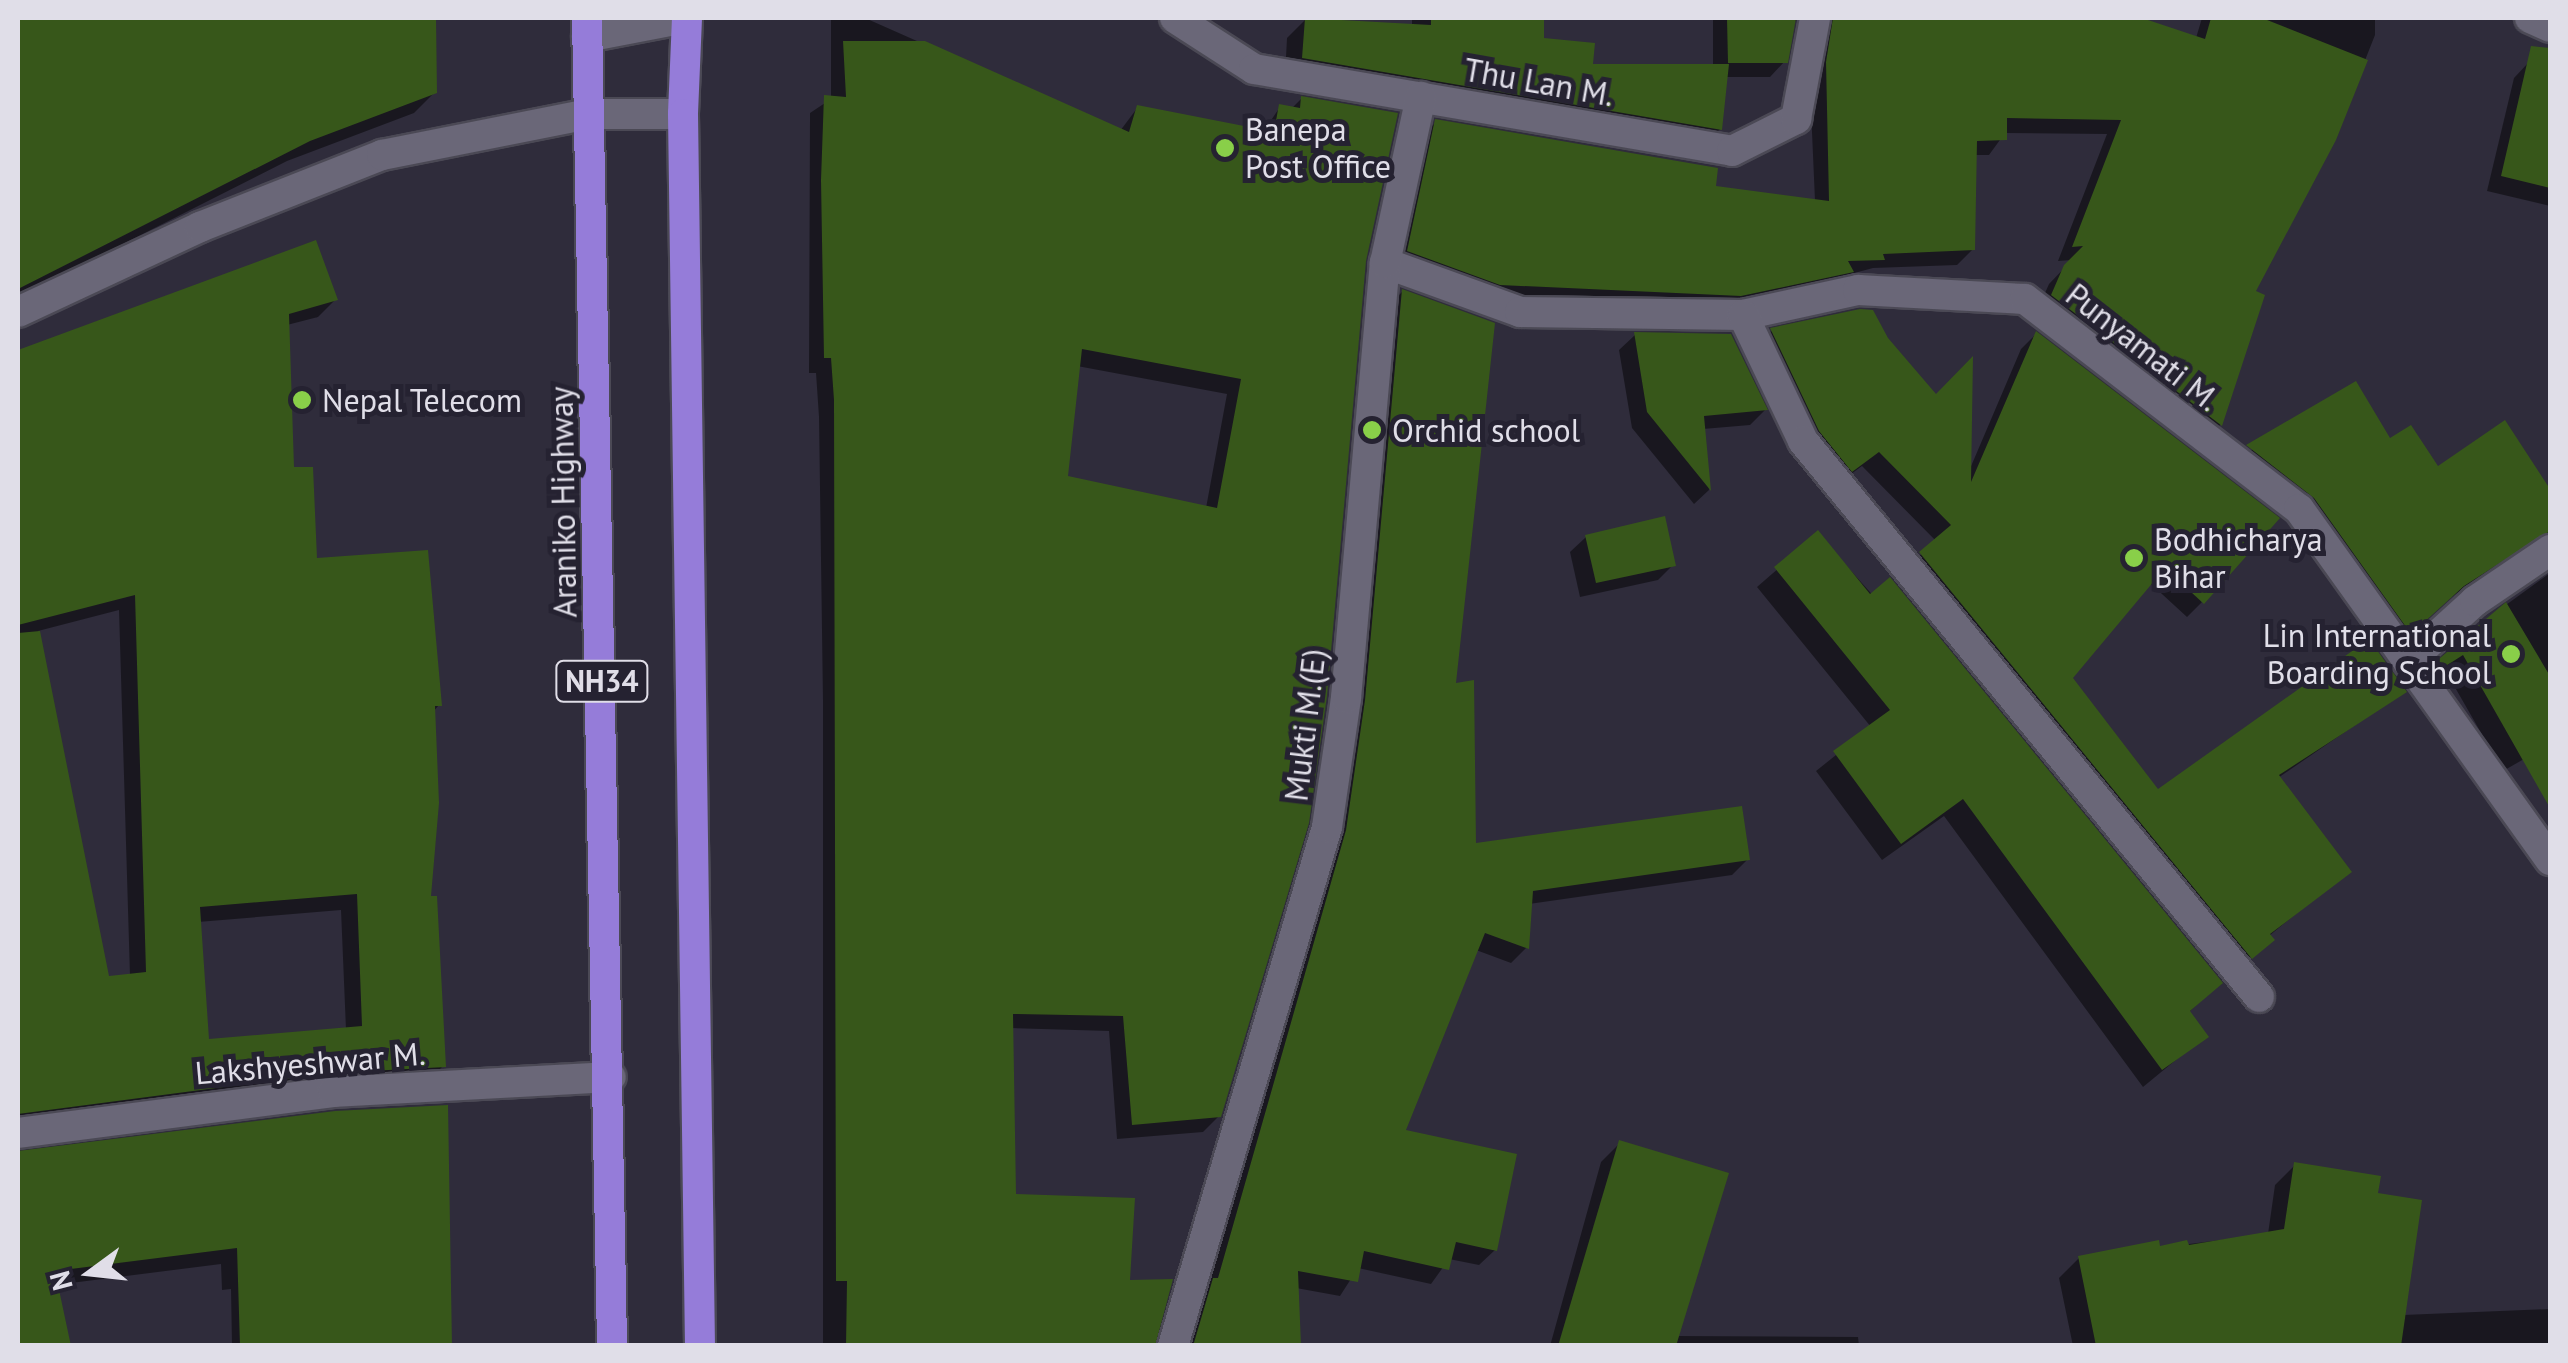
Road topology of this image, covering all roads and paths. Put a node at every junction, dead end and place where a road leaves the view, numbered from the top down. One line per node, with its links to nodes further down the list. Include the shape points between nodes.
1 (686, 18): 5 (street); 9 (highway, NH34)
2 (1175, 18): 7 (street, Thu Lan M., via 1254,69)
3 (1815, 18): 7 (street, Thu Lan M., via 1814,52 1796,119 1732,151)
4 (2530, 18): 6 (street)
5 (587, 27): 8 (highway, Araniko Highway / NH34)
6 (2550, 27)
7 (1421, 97): 10 (street, Mukti M.(E))
8 (590, 114): 9 (street); 11 (street, via 382,156 200,227); 17 (highway, Araniko Highway / NH34)
9 (682, 114): 20 (highway, NH34)
10 (1385, 263): 12 (street, Punyamati M., via 1520,312); 21 (street, Mukti M.(E), via 1346,698 1327,827)
11 (18, 312)
12 (1743, 315): 14 (street, Punyamati M., via 1858,290 2025,299 2299,509); 16 (street, via 1803,441)
13 (2550, 550): 14 (street, via 2475,602)
14 (2408, 662): 15 (street, Punyamati M.)
15 (2550, 860)
16 (2259, 997)
17 (611, 1077): 18 (street, Lakshyeshwar M., via 334,1092); 19 (highway, Araniko Highway / NH34)
18 (18, 1133)
19 (612, 1346)
20 (700, 1346)
21 (1173, 1346)

